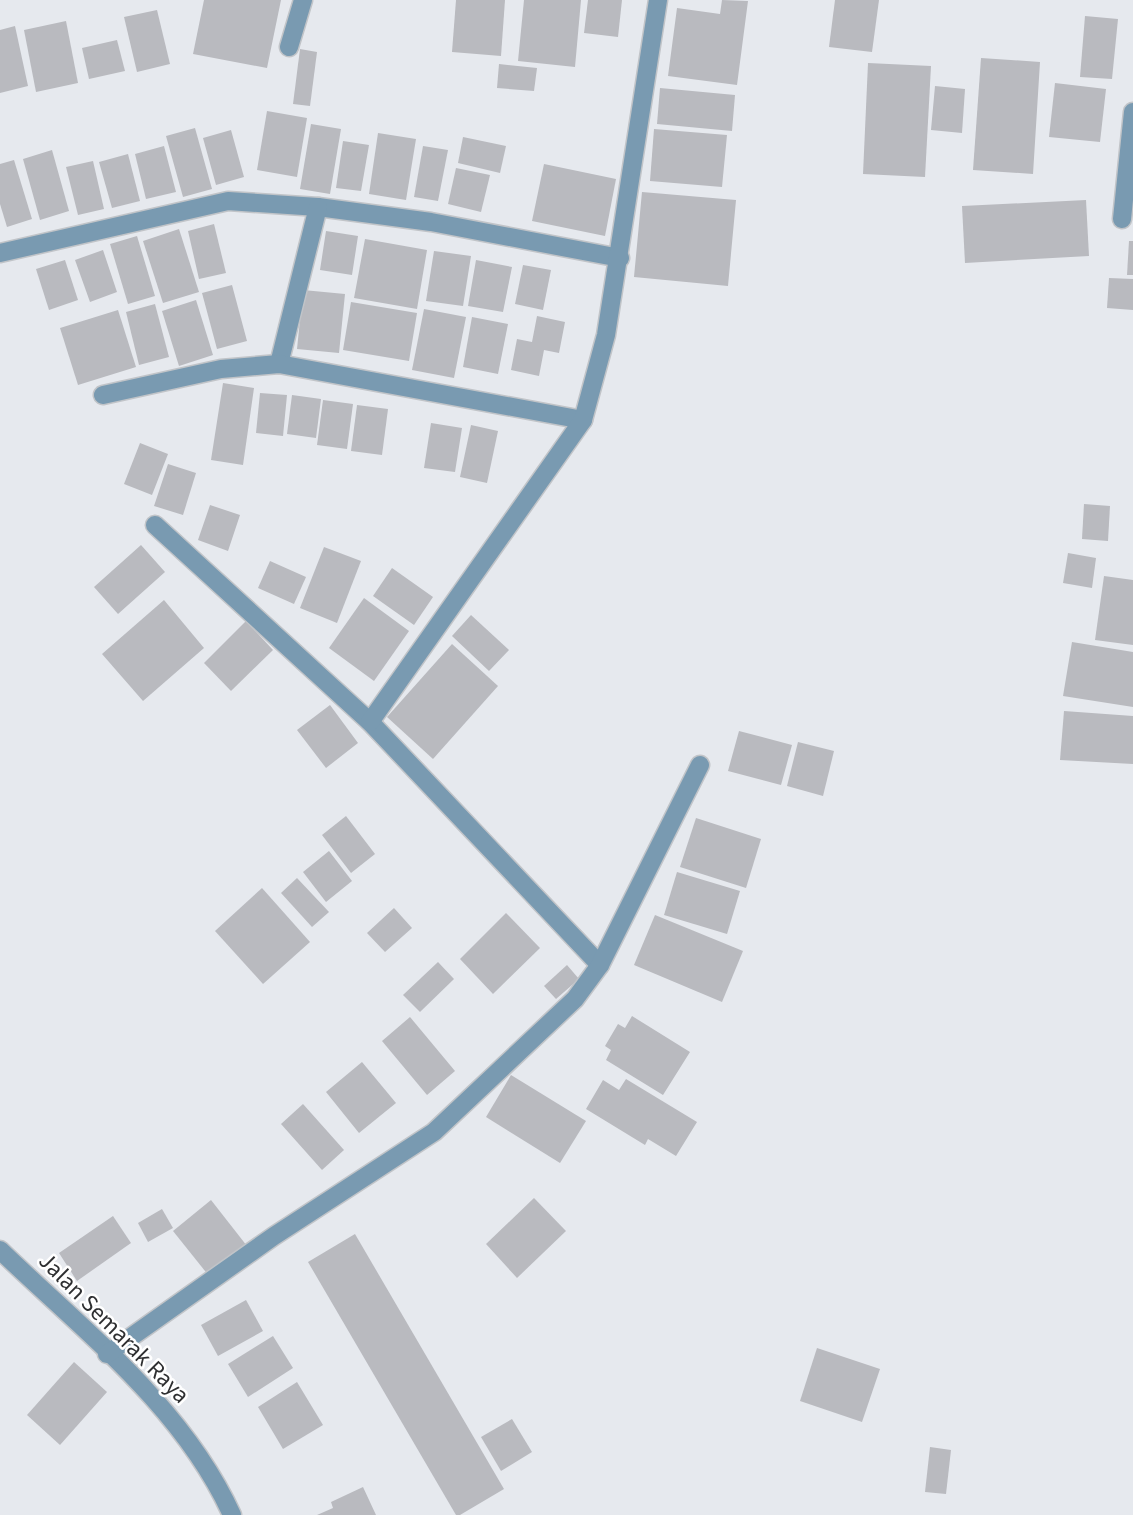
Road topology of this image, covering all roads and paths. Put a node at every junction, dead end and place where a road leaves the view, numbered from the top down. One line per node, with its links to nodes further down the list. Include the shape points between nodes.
1 (303, 0): 3 (street)
2 (658, 0): 8 (street)
3 (289, 47)
4 (1133, 112): 6 (street)
5 (318, 207): 7 (street, via 228,201); 8 (street, via 431,222); 9 (street)
6 (1122, 219)
7 (0, 253)
8 (620, 258): 11 (street)
9 (279, 364): 10 (street, via 221,369); 11 (street)
10 (103, 395)
11 (583, 420): 13 (street)
12 (155, 524): 13 (street)
13 (370, 722): 15 (street)
14 (700, 765): 15 (street)
15 (600, 965): 17 (street, via 575,999 434,1132 274,1236)
16 (0, 1250): 17 (street, Jalan Semarak Raya)
17 (107, 1354): 18 (street, Jalan Semarak Raya, via 158,1400 187,1437)
18 (232, 1515)

